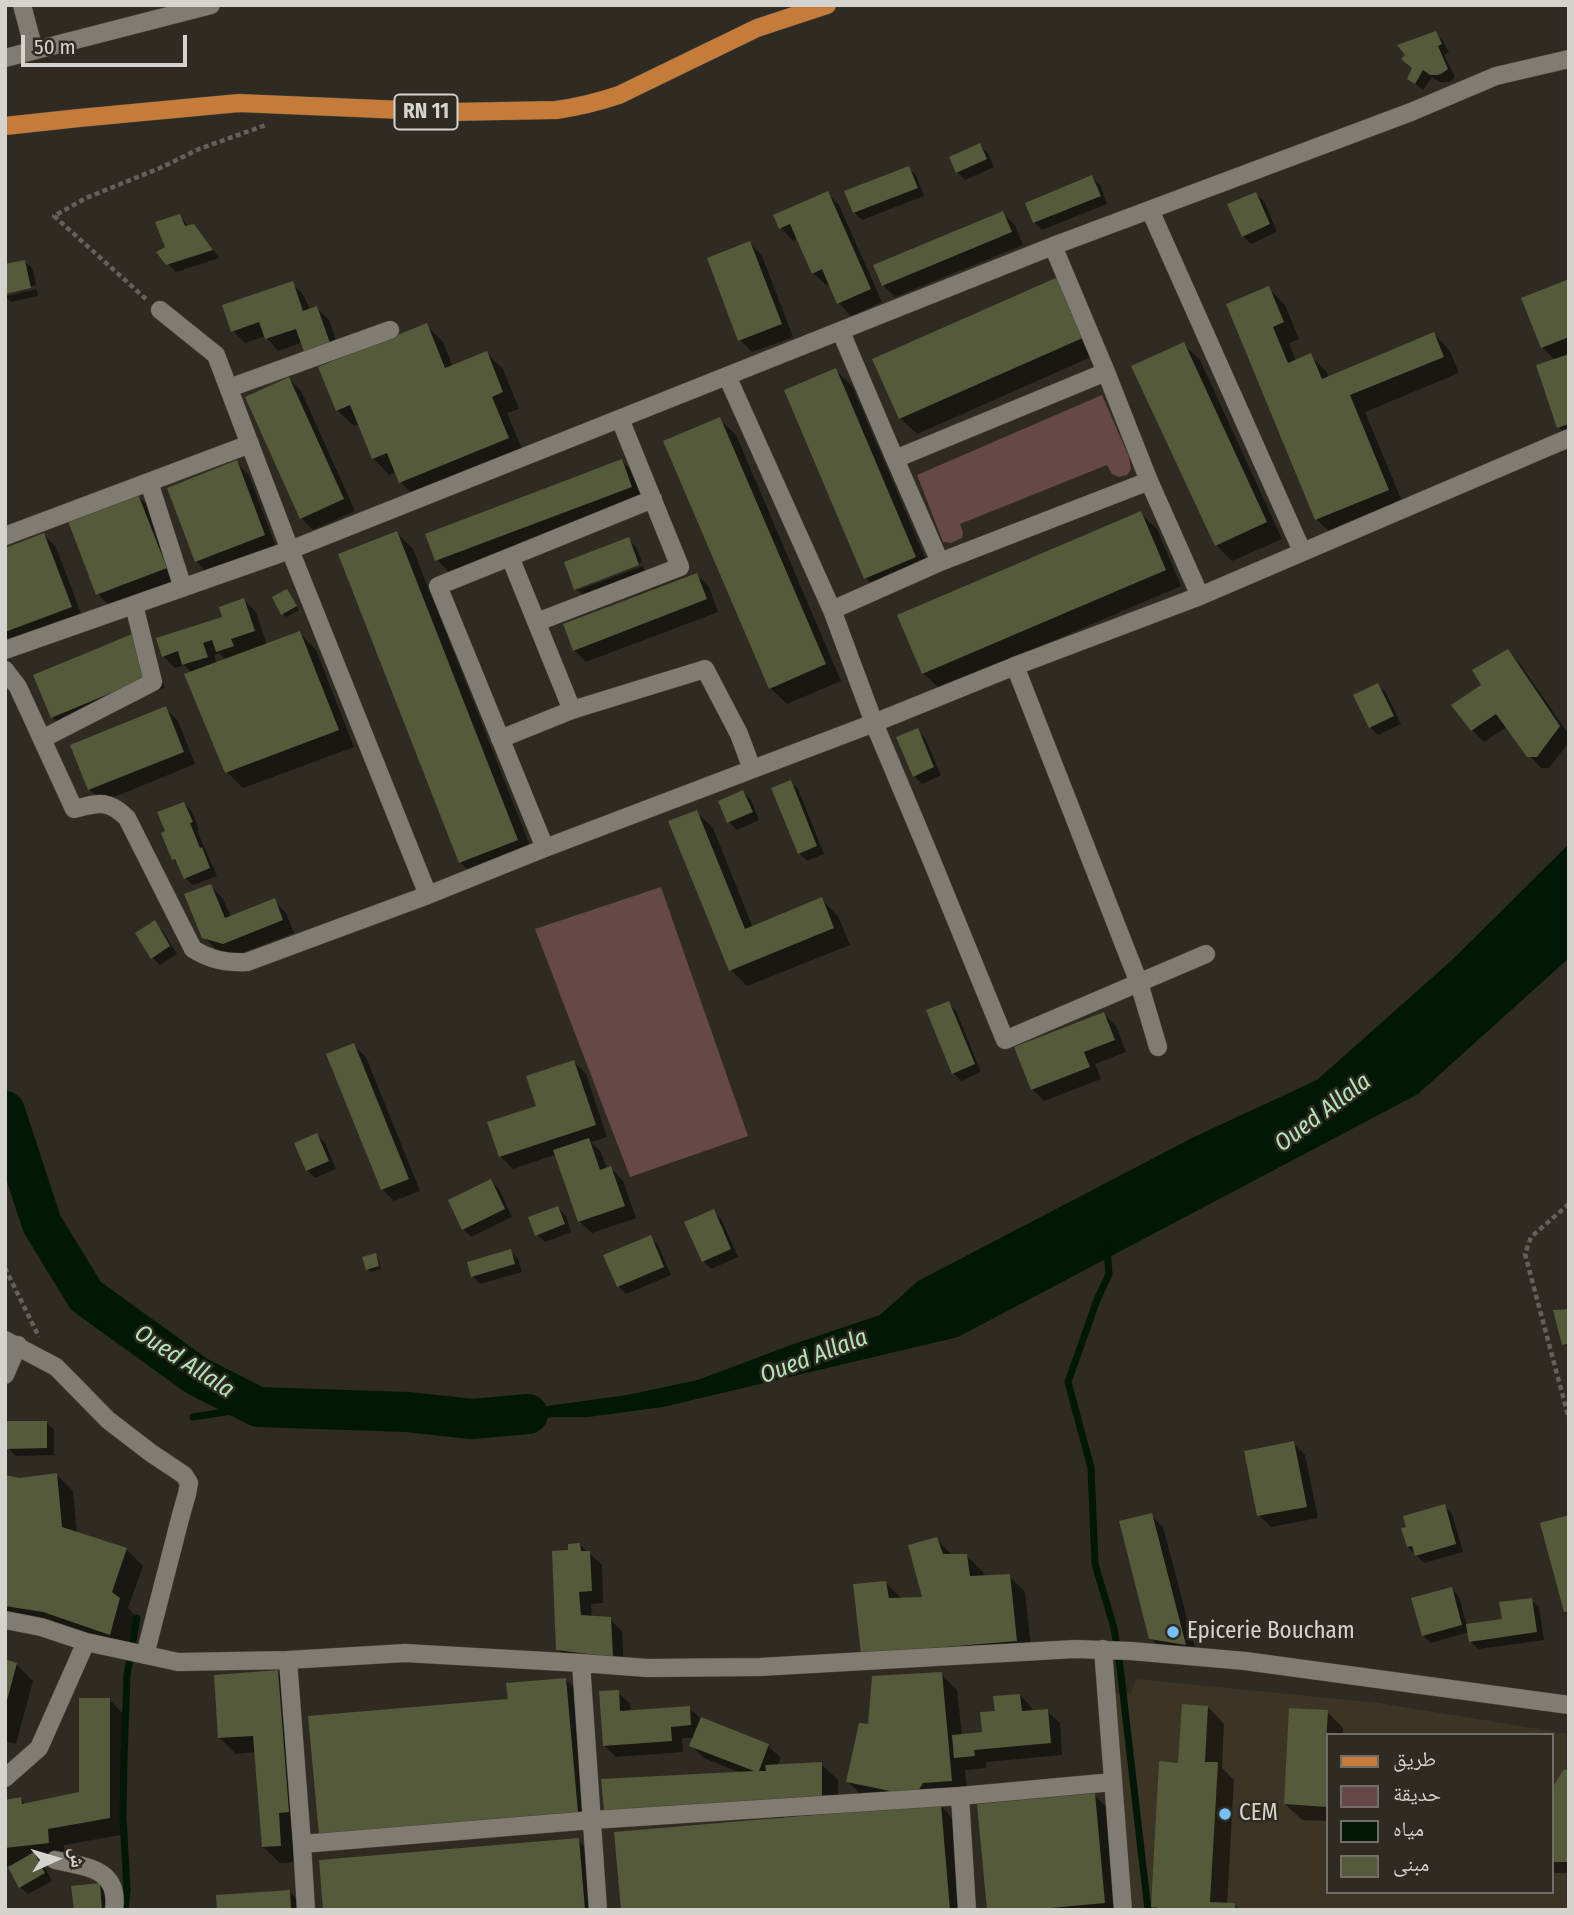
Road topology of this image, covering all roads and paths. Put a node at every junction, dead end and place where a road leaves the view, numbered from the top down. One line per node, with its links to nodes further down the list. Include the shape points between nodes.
1 (22, 5): 4 (street)
2 (211, 5): 4 (street)
3 (827, 5): 8 (main road, RN 11, via 757,28 619,95 573,108 450,112 239,103)
4 (34, 50): 5 (street)
5 (5, 58)
6 (1569, 59): 9 (street, via 1496,76)
7 (270, 124): 11 (path, via 199,149 54,216)
8 (5, 126)
9 (1150, 210): 10 (street); 26 (street)
10 (1053, 246): 13 (street); 14 (street)
11 (160, 310): 16 (street, via 216,355)
12 (390, 330): 16 (street)
13 (841, 332): 15 (street); 20 (street)
14 (1105, 372): 20 (street); 21 (street)
15 (727, 376): 17 (street); 32 (street)
16 (229, 388): 19 (street)
17 (620, 419): 23 (street); 25 (street)
18 (1569, 438): 26 (street)
19 (250, 444): 22 (street); 25 (street)
20 (895, 459): 28 (street)
21 (1149, 481): 28 (street); 30 (street)
22 (149, 482): 24 (street); 29 (street)
23 (653, 499): 27 (street); 33 (street, via 680,567)
24 (5, 536)
25 (290, 551): 29 (street); 43 (street)
26 (1303, 551): 30 (street)
27 (510, 557): 33 (street); 40 (street, via 438,586)
28 (940, 562): 32 (street)
29 (183, 588): 31 (street)
30 (1199, 596): 35 (street)
31 (134, 605): 34 (street); 39 (street, via 153,682)
32 (832, 610): 38 (street)
33 (537, 622): 37 (street)
34 (5, 650)
35 (1015, 666): 38 (street); 45 (street)
36 (5, 670): 39 (street)
37 (572, 709): 40 (street); 41 (street, via 705,669)
38 (874, 723): 41 (street); 45 (street, via 1005,1040)
39 (42, 738): 43 (street, via 74,809 110,804 127,818 193,949 208,958 247,962)
40 (500, 739): 42 (street)
41 (752, 769): 42 (street)
42 (545, 848): 43 (street)
43 (428, 895)
44 (1206, 954): 45 (street)
45 (1139, 983): 46 (street)
46 (1158, 1047)
47 (1569, 1204): 52 (path, via 1531,1237 1525,1254)
48 (5, 1268): 50 (path)
49 (11, 1342): 50 (street); 51 (street)
50 (56, 1367): 56 (street, via 108,1420 189,1483)
51 (5, 1376)
52 (1569, 1419)
53 (5, 1620): 54 (street)
54 (86, 1642): 56 (street); 60 (street, via 39,1748)
55 (1105, 1649): 58 (street, via 760,1667 647,1668); 59 (street, via 1245,1661); 61 (street)
56 (142, 1655): 57 (street, via 178,1662)
57 (288, 1660): 58 (street, via 405,1653); 64 (street)
58 (581, 1663): 63 (street)
59 (1569, 1705)
60 (5, 1778)
61 (1113, 1782): 62 (street); 70 (street)
62 (960, 1796): 63 (street); 69 (street)
63 (592, 1820): 64 (street); 68 (street)
64 (302, 1844): 67 (street)
65 (55, 1860): 66 (street, via 104,1874 114,1891)
66 (114, 1910)
67 (306, 1910)
68 (598, 1910)
69 (967, 1910)
70 (1123, 1910)

